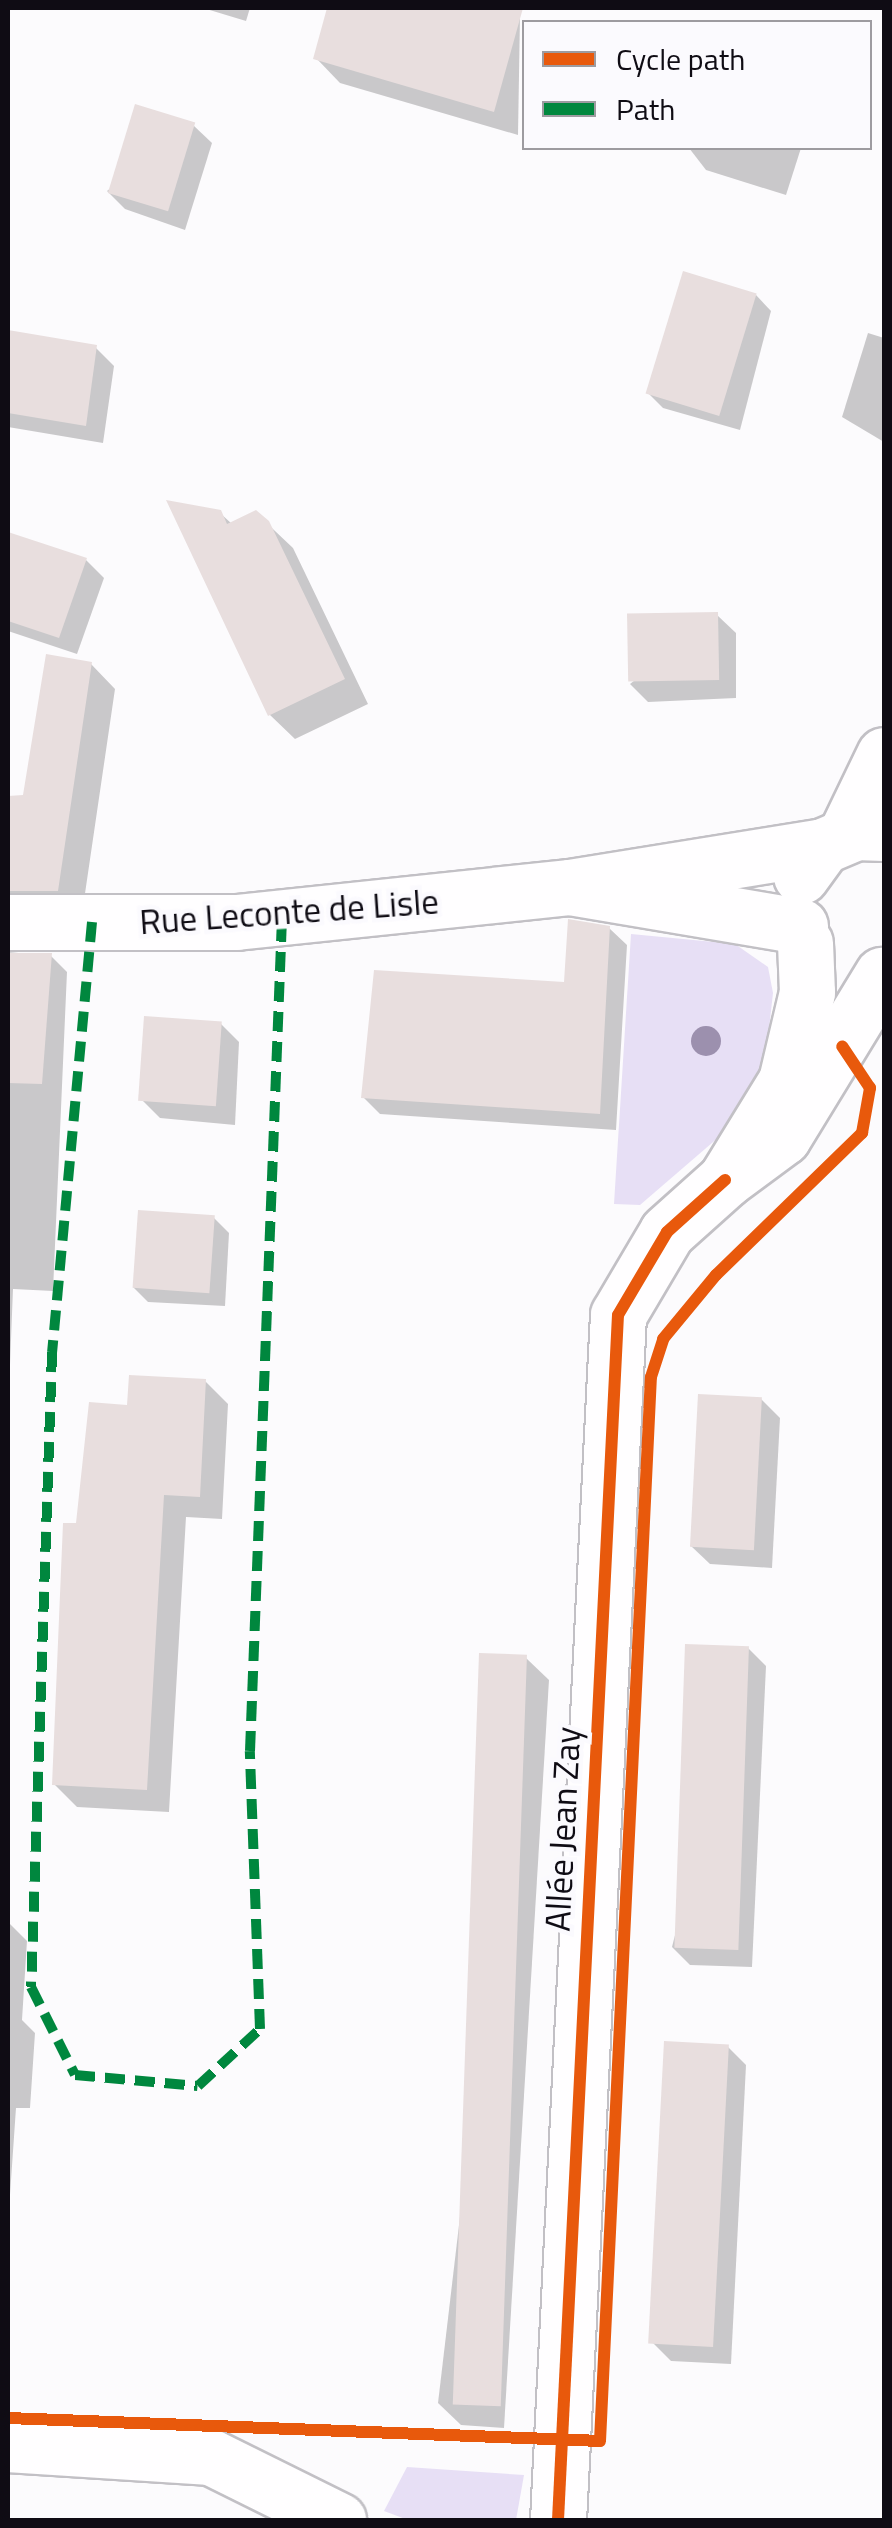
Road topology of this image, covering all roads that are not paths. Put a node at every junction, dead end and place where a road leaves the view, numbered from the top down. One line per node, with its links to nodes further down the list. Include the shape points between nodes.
1 (884, 755): 2 (street, Allée Jean Zay)
2 (851, 839): 3 (street, Rue Leconte de Lisle); 5 (street, Allée Jean Zay, via 801,874)
3 (570, 887): 4 (street, Rue Leconte de Lisle, via 236,922); 5 (street, Rue Leconte de Lisle)
4 (8, 922)
5 (802, 934): 6 (street, via 830,968); 7 (street, Allée Jean Zay, via 807,992 786,1081)
6 (883, 975): 7 (street, Allée Jean Zay, via 782,1137)
7 (725, 1180): 10 (street, Allée Jean Zay, via 667,1232 618,1315)
8 (8, 2444): 9 (street, via 210,2457)
9 (338, 2520)
10 (558, 2520)

